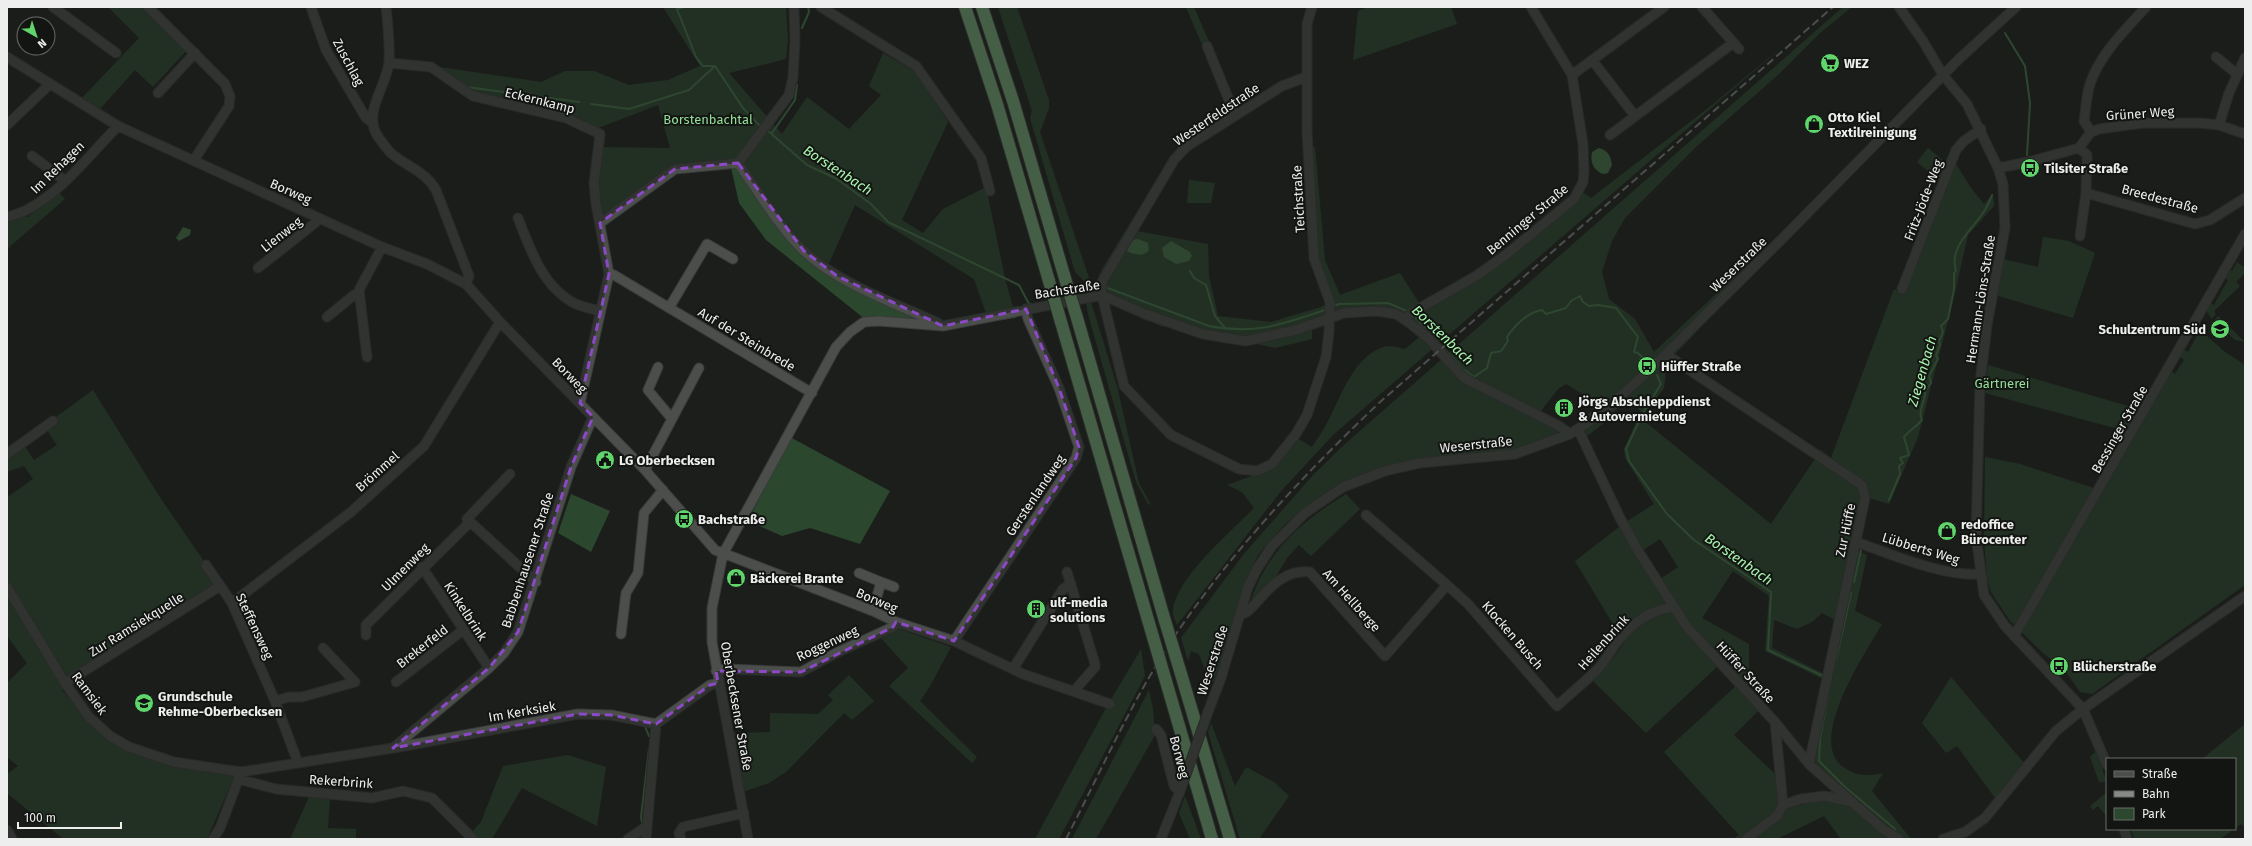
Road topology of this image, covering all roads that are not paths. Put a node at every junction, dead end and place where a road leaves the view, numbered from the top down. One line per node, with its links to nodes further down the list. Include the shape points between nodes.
1 (53, 7): 17 (street)
2 (148, 7): 18 (street)
3 (311, 7): 32 (street, Zuschlag, via 326,50 336,69 366,118)
4 (386, 7): 23 (street)
5 (794, 7): 43 (street, via 793,77 789,95)
6 (821, 7): 46 (street, via 916,66 962,124 981,158)
7 (965, 7): 147 (highway, bridge, via 998,104)
8 (982, 7): 148 (highway, bridge, via 1013,101)
9 (1312, 7): 27 (street, via 1307,24)
10 (1531, 7): 25 (street, Benninger Straße)
11 (1664, 7): 22 (street)
12 (1702, 7): 31 (street, via 1736,46)
13 (1899, 7): 26 (street, Hermann-Löns-Straße)
14 (2016, 7): 26 (street, Weserstraße)
15 (2146, 7): 37 (street, via 2109,49 2096,70 2088,90 2084,121)
16 (1207, 46): 30 (street)
17 (116, 53)
18 (195, 54): 29 (street); 42 (street, via 225,84 230,96 229,106)
19 (2216, 56): 24 (street)
20 (7, 57): 28 (street, Borweg)
21 (2245, 58): 24 (street)
22 (1593, 61): 25 (street); 31 (street)
23 (389, 63): 32 (street, via 373,113); 52 (street, Eckernkamp, via 431,67 473,96 566,118 600,134 594,183)
24 (2236, 74): 34 (street)
25 (1572, 75): 67 (street, Benninger Straße, via 1583,144 1584,171 1580,192 1507,254 1476,276)
26 (1943, 75): 36 (street, Hermann-Löns-Straße, via 1966,104); 71 (street, Weserstraße)
27 (1306, 77): 30 (street, Westerfeldstraße, via 1282,86); 66 (street, Teichstraße, via 1306,131 1314,258 1330,302)
28 (50, 84): 33 (street); 35 (street, Borweg)
29 (158, 93)
30 (1235, 115): 61 (street, Westerfeldstraße, via 1186,147 1174,160 1102,282)
31 (1635, 116): 39 (street)
32 (373, 123): 59 (street, Zuschlag, via 377,134 391,153 431,180 469,276)
33 (7, 125)
34 (2219, 125): 37 (street, Grüner Weg, via 2143,123); 38 (street, Grüner Weg)
35 (118, 126): 42 (street, Borweg); 45 (street, Im Rehagen)
36 (1981, 129): 44 (street, Hermann-Löns-Straße); 60 (street, Fritz-Jöde-Weg, via 1956,150)
37 (2091, 132): 40 (street, Grüner Weg)
38 (2245, 134)
39 (1610, 135)
40 (2079, 148): 44 (street); 47 (street, via 2087,155)
41 (32, 156): 45 (street)
42 (194, 160): 50 (street, Borweg)
43 (738, 163): 52 (street, via 675,170); 70 (street, via 778,220 804,251 837,276)
44 (1998, 168): 94 (street, Hermann-Löns-Straße, via 2002,184 2005,228 1980,383 1976,536)
45 (64, 180): 49 (street, Im Rehagen, via 36,206 21,214)
46 (990, 191)
47 (2086, 193): 48 (street, Breedestraße, via 2195,224 2210,220); 54 (street)
48 (2245, 198)
49 (7, 217)
50 (319, 218): 55 (street, Borweg); 57 (street, Lienweg, via 315,224)
51 (518, 218): 65 (street, via 532,256 551,284 576,304)
52 (600, 223): 58 (street, Eckernkamp)
53 (2245, 234): 111 (street, Bessinger Straße)
54 (2080, 236)
55 (382, 247): 59 (street, Borweg, via 427,264); 62 (street, via 359,290)
56 (732, 259): 63 (street, via 707,244)
57 (258, 268)
58 (609, 274): 63 (street, Auf der Steinbrede); 65 (street)
59 (466, 284): 69 (street, Borweg)
60 (1902, 289)
61 (1102, 294): 64 (street, Bachstraße); 66 (street, Bachstraße, via 1145,314 1203,334 1246,341 1296,330); 66 (street, Westerfeldstraße, via 1124,386 1171,435 1239,469 1257,472 1272,464 1296,434 1307,414 1326,357)
62 (359, 295): 68 (street, via 354,295); 72 (street)
63 (669, 308): 75 (street, Auf der Steinbrede)
64 (1026, 309): 70 (street, Bachstraße); 112 (street, Gerstenlandweg, via 1028,319 1059,388 1079,447 1076,458)
65 (600, 311): 76 (street)
66 (1330, 315): 67 (street, Bachstraße, via 1367,310)
67 (1409, 315): 81 (street, Bachstraße, via 1464,378)
68 (326, 317)
69 (500, 322): 76 (street, Borweg); 103 (street, Brömmel, via 424,446 351,512)
70 (943, 326): 75 (street, Bachstraße, via 879,320 864,322 836,347)
71 (1667, 353): 80 (street, Weserstraße, via 1602,413); 88 (street, Zur Hüffe, via 1862,485 1865,498)
72 (367, 356)
73 (658, 367): 78 (street, via 648,390)
74 (699, 368): 78 (street)
75 (812, 393): 89 (street, Bachstraße)
76 (580, 403): 77 (street, Borweg)
77 (593, 417): 83 (street, Borweg); 95 (street, Babbenhausener Straße, via 571,467)
78 (672, 419): 83 (street)
79 (52, 422): 82 (street)
80 (1578, 429): 81 (street, Weserstraße); 104 (street, Hüffer Straße, via 1620,518)
81 (1570, 434): 106 (street, Weserstraße, via 1515,454 1420,463 1385,470 1343,487 1304,513 1272,546 1257,569)
82 (7, 454)
83 (645, 470): 85 (street, Borweg)
84 (510, 474): 87 (street, Ulmenweg, via 466,519)
85 (663, 490): 89 (street, Borweg, via 715,550); 109 (street, via 644,513 638,573 626,593)
86 (1366, 515): 98 (street, Klocken Busch)
87 (470, 522): 91 (street, Ulmenweg); 95 (street)
88 (1856, 542): 94 (street, Lübberts Weg, via 1965,575); 131 (street, Zur Hüffe)
89 (723, 554): 105 (street, Borweg); 116 (street, Oberbecksener Straße, via 712,608 712,642)
90 (206, 565): 99 (street, Steffensweg)
91 (422, 567): 108 (street, Kinkelbrink); 110 (street, Ulmenweg, via 366,625)
92 (1067, 572): 97 (street)
93 (859, 573): 96 (street)
94 (1980, 574): 111 (street, Hermann-Löns-Straße, via 1984,595)
95 (536, 582): 114 (street, Babbenhausener Straße, via 518,632 504,653)
96 (881, 582): 101 (street); 105 (street)
97 (1071, 584): 115 (street, via 1063,589); 120 (street, via 1096,664)
98 (1447, 585): 106 (street, Am Hellberge, via 1385,656 1310,572 1285,575 1263,593 1249,612); 123 (street, Klocken Busch, via 1468,604)
99 (220, 586): 103 (street, Steffensweg); 119 (street, Zur Ramsiekquelle)
100 (7, 587): 119 (street, Ramsiek)
101 (894, 587)
102 (2245, 596): 124 (street)
103 (232, 603): 121 (street, Steffensweg)
104 (1674, 607): 123 (street, Heilenbrink, via 1657,609 1637,622 1597,670); 125 (street, Hüffer Straße, via 1687,627)
105 (873, 611): 107 (street, Borweg)
106 (1240, 614): 133 (street, Weserstraße, bridge)
107 (896, 622): 112 (street, Borweg); 116 (street, Roggenweg, via 893,627 801,672 726,669)
108 (463, 630): 114 (street, Kinkelbrink); 117 (street, Brekerfeld)
109 (621, 634)
110 (366, 635)
111 (2014, 636): 124 (street, Hermann-Löns-Straße)
112 (954, 641): 115 (street, Borweg)
113 (323, 648): 121 (street, via 354,682 302,697)
114 (489, 668): 128 (street, Babbenhausener Straße)
115 (1013, 669): 120 (street, Borweg)
116 (716, 671): 118 (street, Oberbecksener Straße)
117 (396, 682)
118 (718, 683): 126 (street, via 710,685); 136 (street, Oberbecksener Straße)
119 (65, 684): 132 (street, Ramsiek, via 89,717 110,736 129,747 186,765)
120 (1074, 691): 122 (street, Borweg)
121 (275, 701): 129 (street, Steffensweg)
122 (1110, 704)
123 (1557, 706)
124 (2083, 709): 130 (street, Hermann-Löns-Straße); 151 (street, via 2056,731 1985,818 1964,832)
125 (1775, 722): 131 (street, Hüffer Straße); 135 (street)
126 (656, 724): 128 (street, Im Kerksiek, via 611,714 578,714); 137 (street)
127 (1156, 729): 133 (street, Borweg, via 1161,736 1174,786)
128 (393, 748): 129 (street)
129 (298, 763): 132 (street)
130 (2106, 763)
131 (1809, 764): 134 (street, Hüffer Straße)
132 (239, 776): 140 (street, via 220,828); 141 (street, Rekerbrink, via 276,789 372,798 403,791 432,798)
133 (1181, 788): 146 (street, Weserstraße)
134 (1855, 803): 135 (street, via 1825,796 1801,799); 150 (street, Hüffer Straße, via 1884,830)
135 (1783, 805): 149 (street, via 1777,816)
136 (744, 813): 144 (street, via 683,827 679,833); 145 (street, Oberbecksener Straße)
137 (647, 826): 142 (street); 143 (street)
138 (7, 830): 139 (street)
139 (12, 839)
140 (213, 839)
141 (473, 839)
142 (628, 839)
143 (646, 839)
144 (681, 839)
145 (748, 839)
146 (1161, 839)
147 (1212, 839)
148 (1230, 839)
149 (1746, 839)
150 (1899, 839)
151 (1943, 839)

